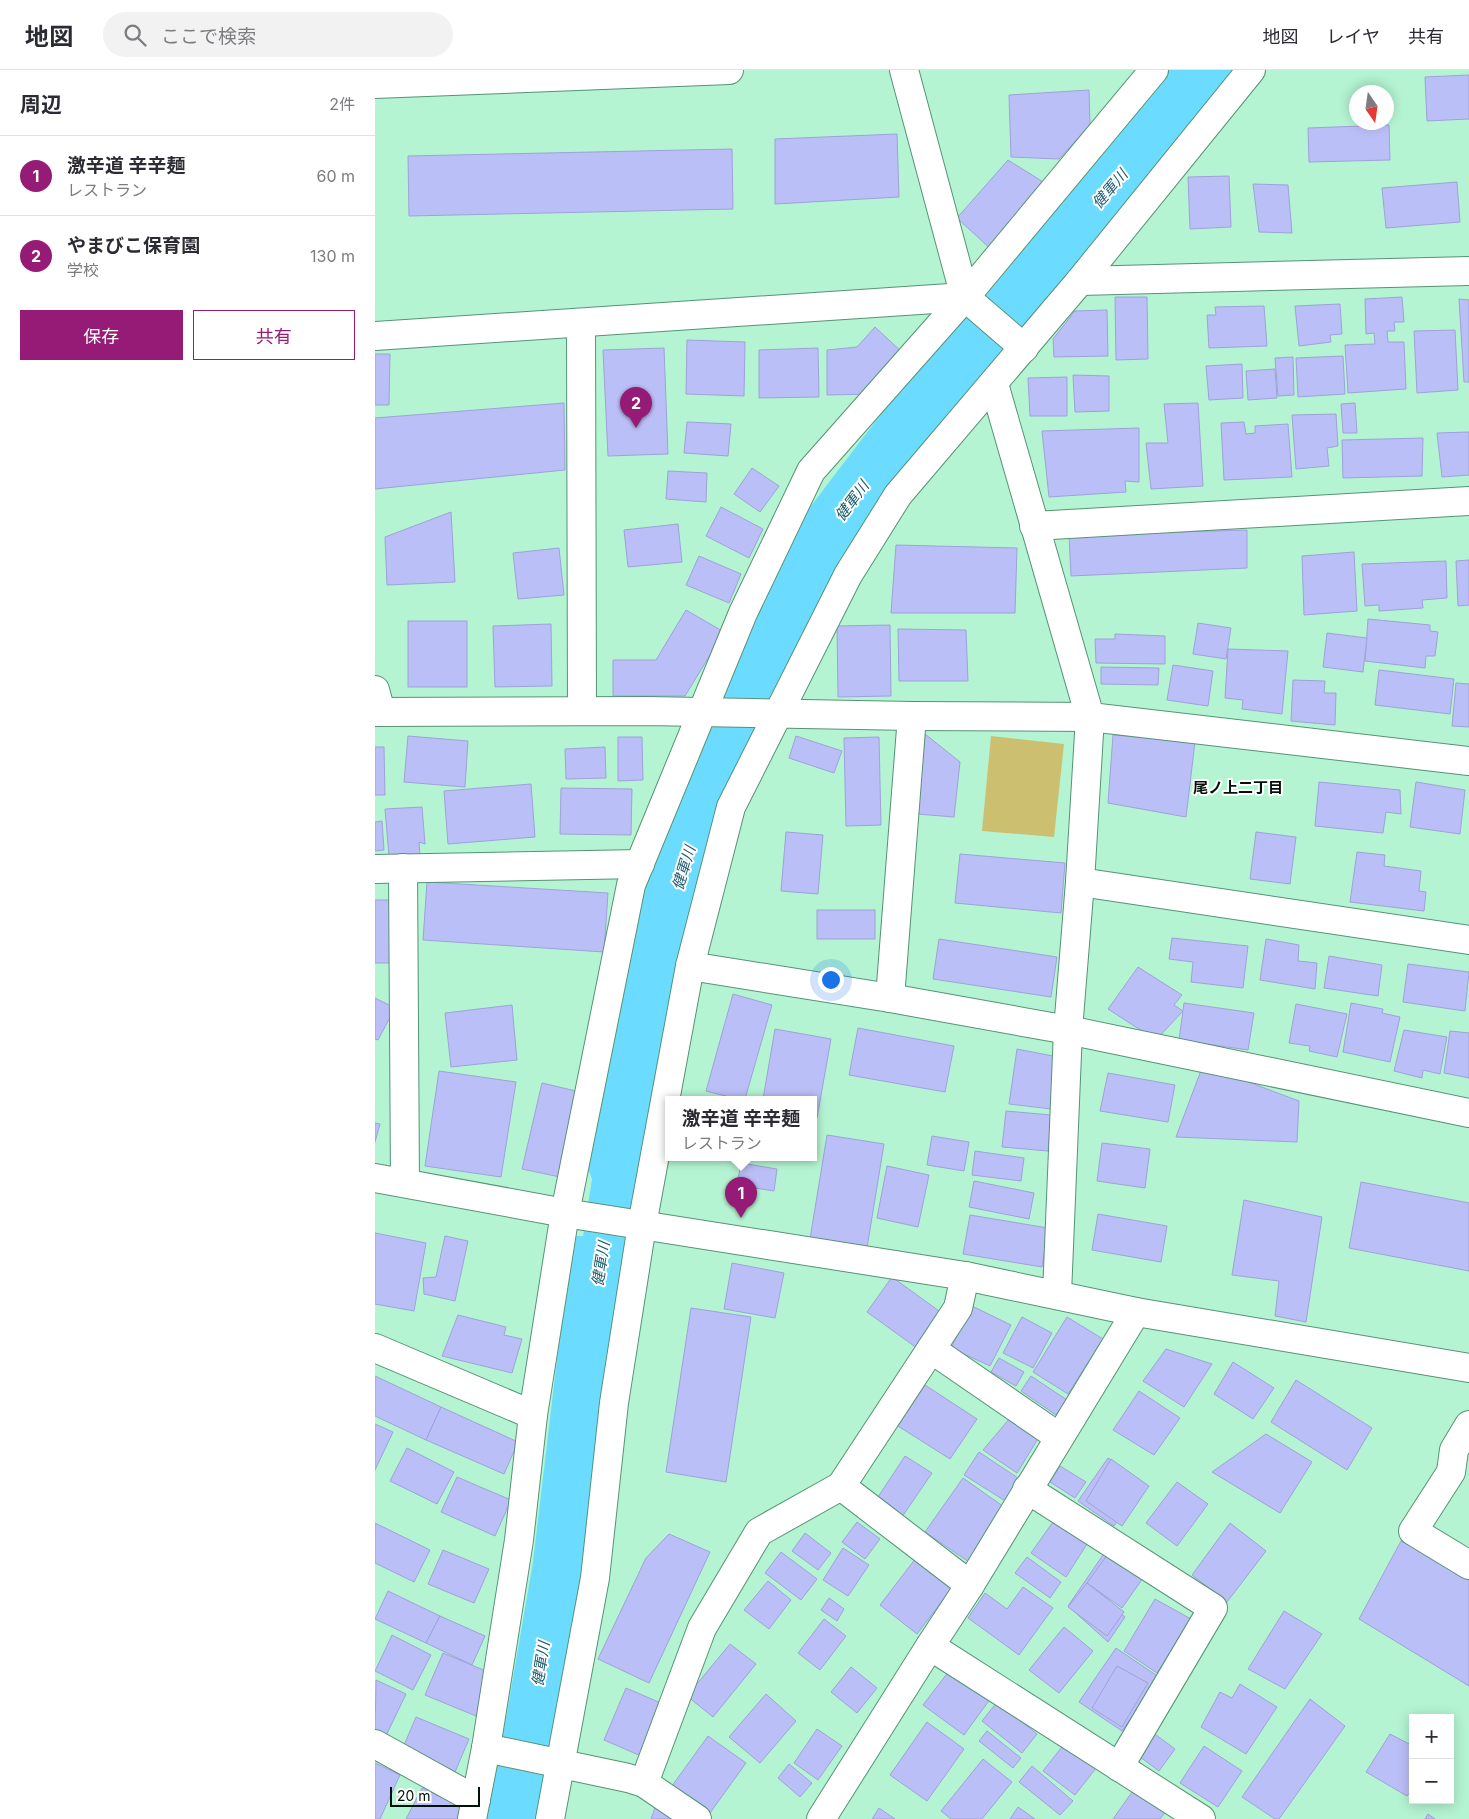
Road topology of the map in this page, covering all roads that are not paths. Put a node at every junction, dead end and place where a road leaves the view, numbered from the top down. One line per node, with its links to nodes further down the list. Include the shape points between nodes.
1 (729, 70): 5 (street)
2 (904, 70): 9 (street)
3 (1154, 70): 9 (street)
4 (1251, 70): 8 (street)
5 (444, 76): 6 (street)
6 (375, 84)
7 (1469, 271): 8 (street)
8 (1080, 281): 12 (street)
9 (965, 297): 10 (street); 12 (street); 18 (street, via 811,471 743,613)
10 (581, 323): 11 (street); 17 (street)
11 (375, 336)
12 (1024, 348): 13 (street)
13 (994, 384): 15 (street); 19 (street, via 898,495 848,575)
14 (1469, 501): 15 (street)
15 (1034, 526): 21 (street)
16 (377, 704): 17 (street)
17 (583, 712): 18 (street)
18 (702, 712): 19 (street); 23 (street)
19 (778, 714): 20 (street); 28 (street, via 731,807)
20 (912, 716): 21 (street); 29 (street)
21 (1090, 717): 22 (street); 26 (street)
22 (1469, 761)
23 (640, 864): 24 (street); 36 (street, via 631,885)
24 (403, 868): 25 (street); 35 (street)
25 (375, 869)
26 (1080, 882): 27 (street); 30 (street)
27 (1469, 940)
28 (690, 966): 29 (street); 31 (street)
29 (890, 998): 30 (street)
30 (1069, 1030): 33 (street); 39 (street)
31 (666, 1096)
32 (665, 1101): 37 (street)
33 (1469, 1112)
34 (375, 1178): 35 (street)
35 (405, 1183): 36 (street)
36 (565, 1213): 37 (street); 44 (street)
37 (642, 1225): 38 (street); 54 (street, via 614,1403 595,1578)
38 (965, 1276): 39 (street); 42 (street, via 958,1308)
39 (1057, 1294): 40 (street)
40 (1136, 1312): 43 (street); 46 (street)
41 (375, 1348): 44 (street)
42 (931, 1349): 46 (street); 47 (street)
43 (1469, 1368)
44 (533, 1415): 53 (street, via 519,1540)
45 (1469, 1425): 49 (street, via 1454,1450 1451,1472 1413,1531)
46 (1059, 1437): 48 (street)
47 (841, 1486): 50 (street); 56 (street, via 759,1532 701,1628)
48 (1027, 1489): 50 (street); 55 (street, via 1213,1608)
49 (1469, 1565)
50 (970, 1585): 51 (street)
51 (930, 1646): 55 (street); 60 (street)
52 (375, 1744): 57 (street)
53 (486, 1748): 54 (street); 57 (street)
54 (557, 1763): 56 (street); 58 (street)
55 (1119, 1767): 61 (street)
56 (644, 1783): 59 (street)
57 (474, 1810)
58 (550, 1819)
59 (697, 1819)
60 (821, 1819)
61 (1201, 1819)

